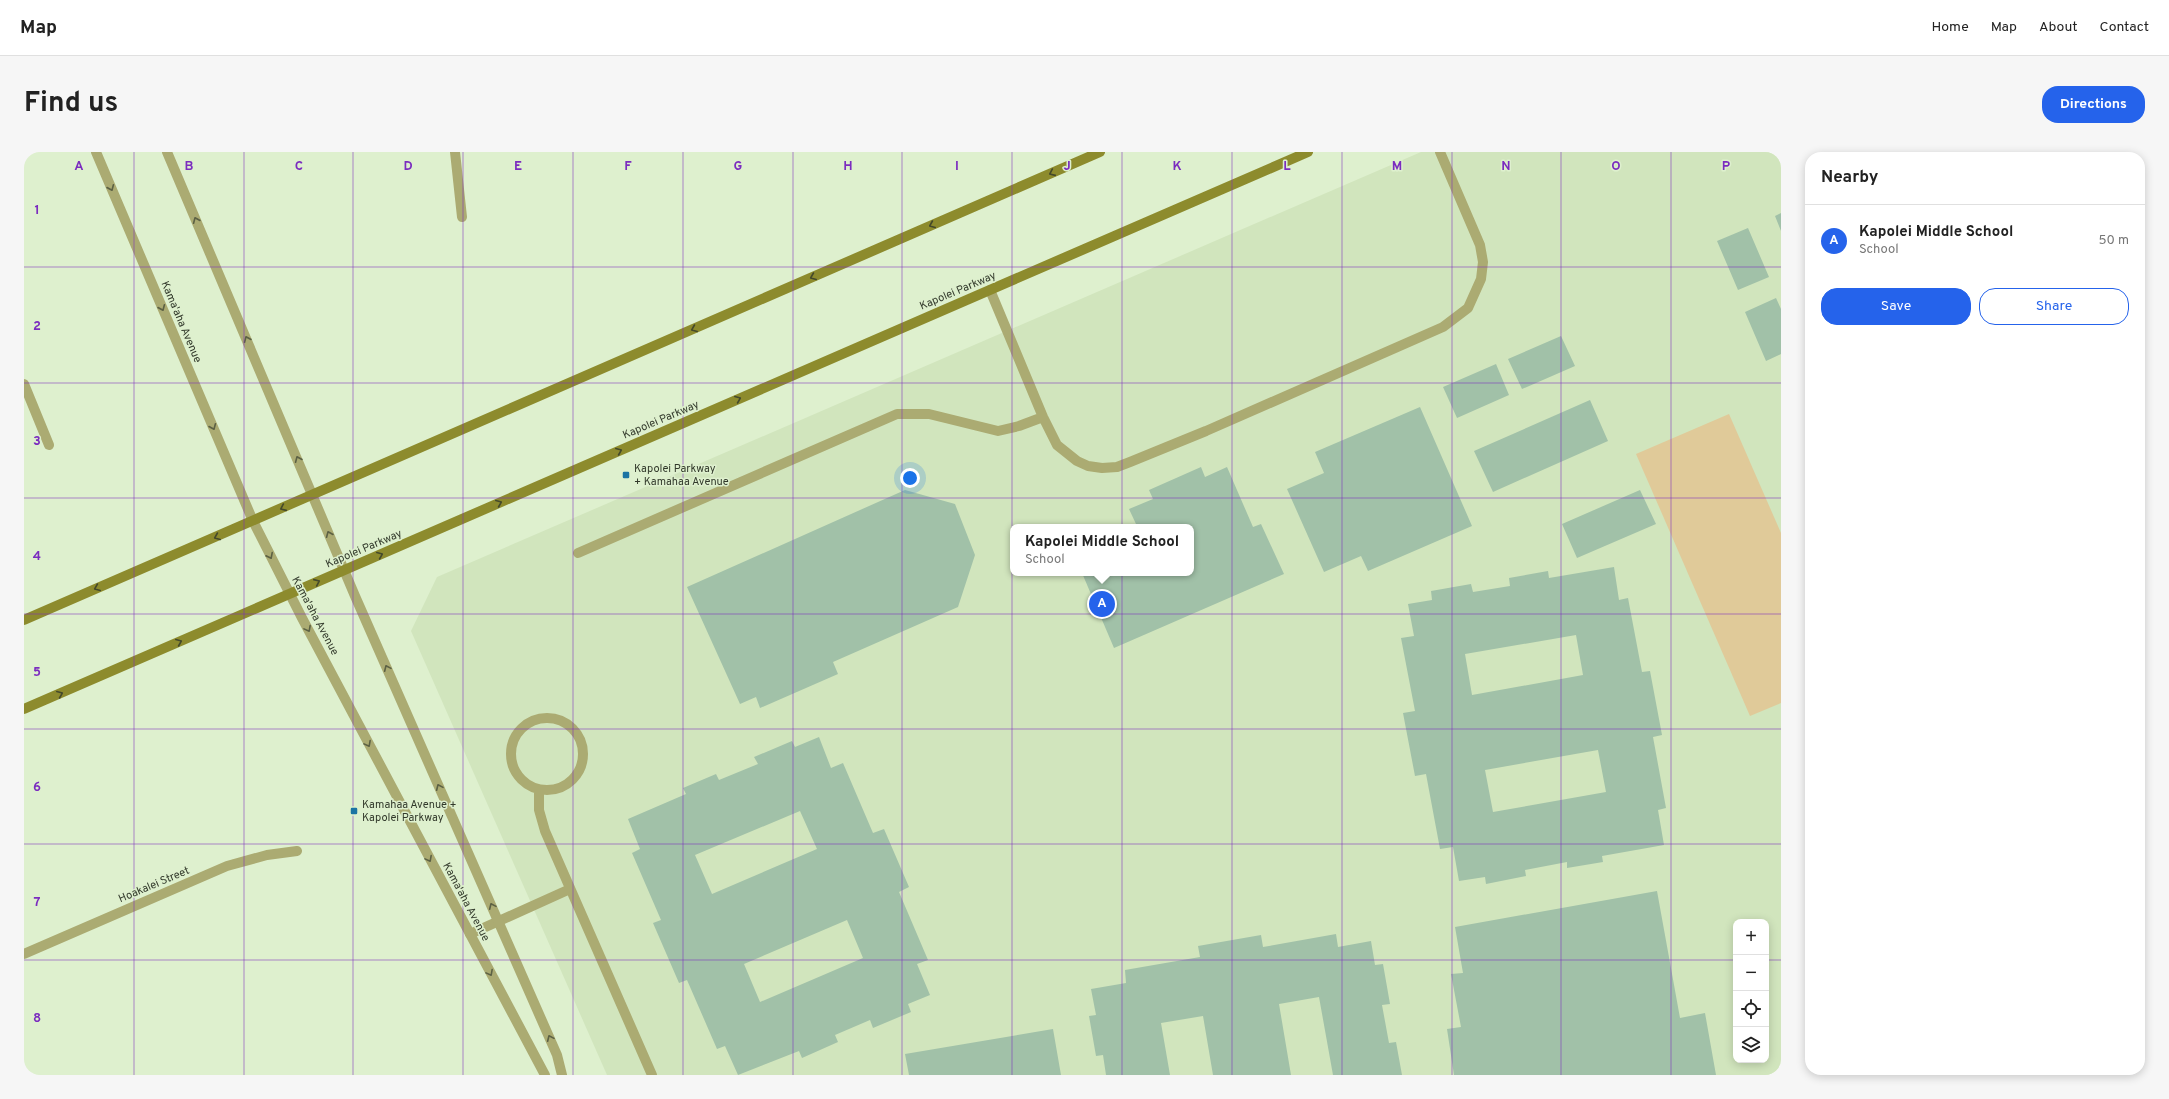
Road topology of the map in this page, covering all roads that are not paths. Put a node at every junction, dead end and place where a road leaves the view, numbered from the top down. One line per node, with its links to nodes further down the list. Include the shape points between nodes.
1 (96, 152): 13 (street, Kama'aha Avenue, one-way to 13)
2 (167, 152): 12 (street, Kama'aha Avenue, one-way to 2)
3 (455, 152): 7 (street)
4 (1100, 152): 12 (main road, one-way to 12)
5 (1308, 152): 8 (main road, Kapolei Parkway)
6 (1440, 152): 10 (street, via 1480,246 1483,262 1481,279 1468,308 1443,327 1206,431 1116,467 1088,466 1066,454 1057,445)
7 (462, 217)
8 (990, 290): 10 (street); 15 (main road, Kapolei Parkway, one-way to 8)
9 (24, 384): 11 (street)
10 (1043, 417): 14 (street, via 998,431 929,414 897,414)
11 (49, 445)
12 (313, 495): 13 (main road, one-way to 13); 15 (street, Kama'aha Avenue, one-way to 12)
13 (252, 521): 16 (street, Kama'aha Avenue, one-way to 16); 17 (main road, one-way to 17)
14 (578, 553)
15 (344, 570): 16 (main road, Kapolei Parkway, one-way to 15); 22 (street, Kama'aha Avenue, one-way to 15)
16 (289, 594): 18 (main road, Kapolei Parkway, one-way to 16); 23 (street, Kama'aha Avenue, one-way to 23)
17 (24, 620)
18 (24, 710)
19 (539, 790): 19 (street, via 564,787 574,779 583,756 582,744 576,733 567,724 555,719 543,718 531,722 514,740 511,752 512,765 518,776 527,785); 21 (street, via 538,810 541,821)
20 (297, 851): 24 (street, Hoakalei Street, via 282,852 227,866)
21 (570, 889): 22 (street); 27 (street)
22 (498, 922): 23 (street); 26 (street, Kama'aha Avenue, one-way to 22, via 557,1055)
23 (470, 934): 25 (street, Kama'aha Avenue, one-way to 25)
24 (24, 954)
25 (545, 1075)
26 (562, 1075)
27 (652, 1075)

